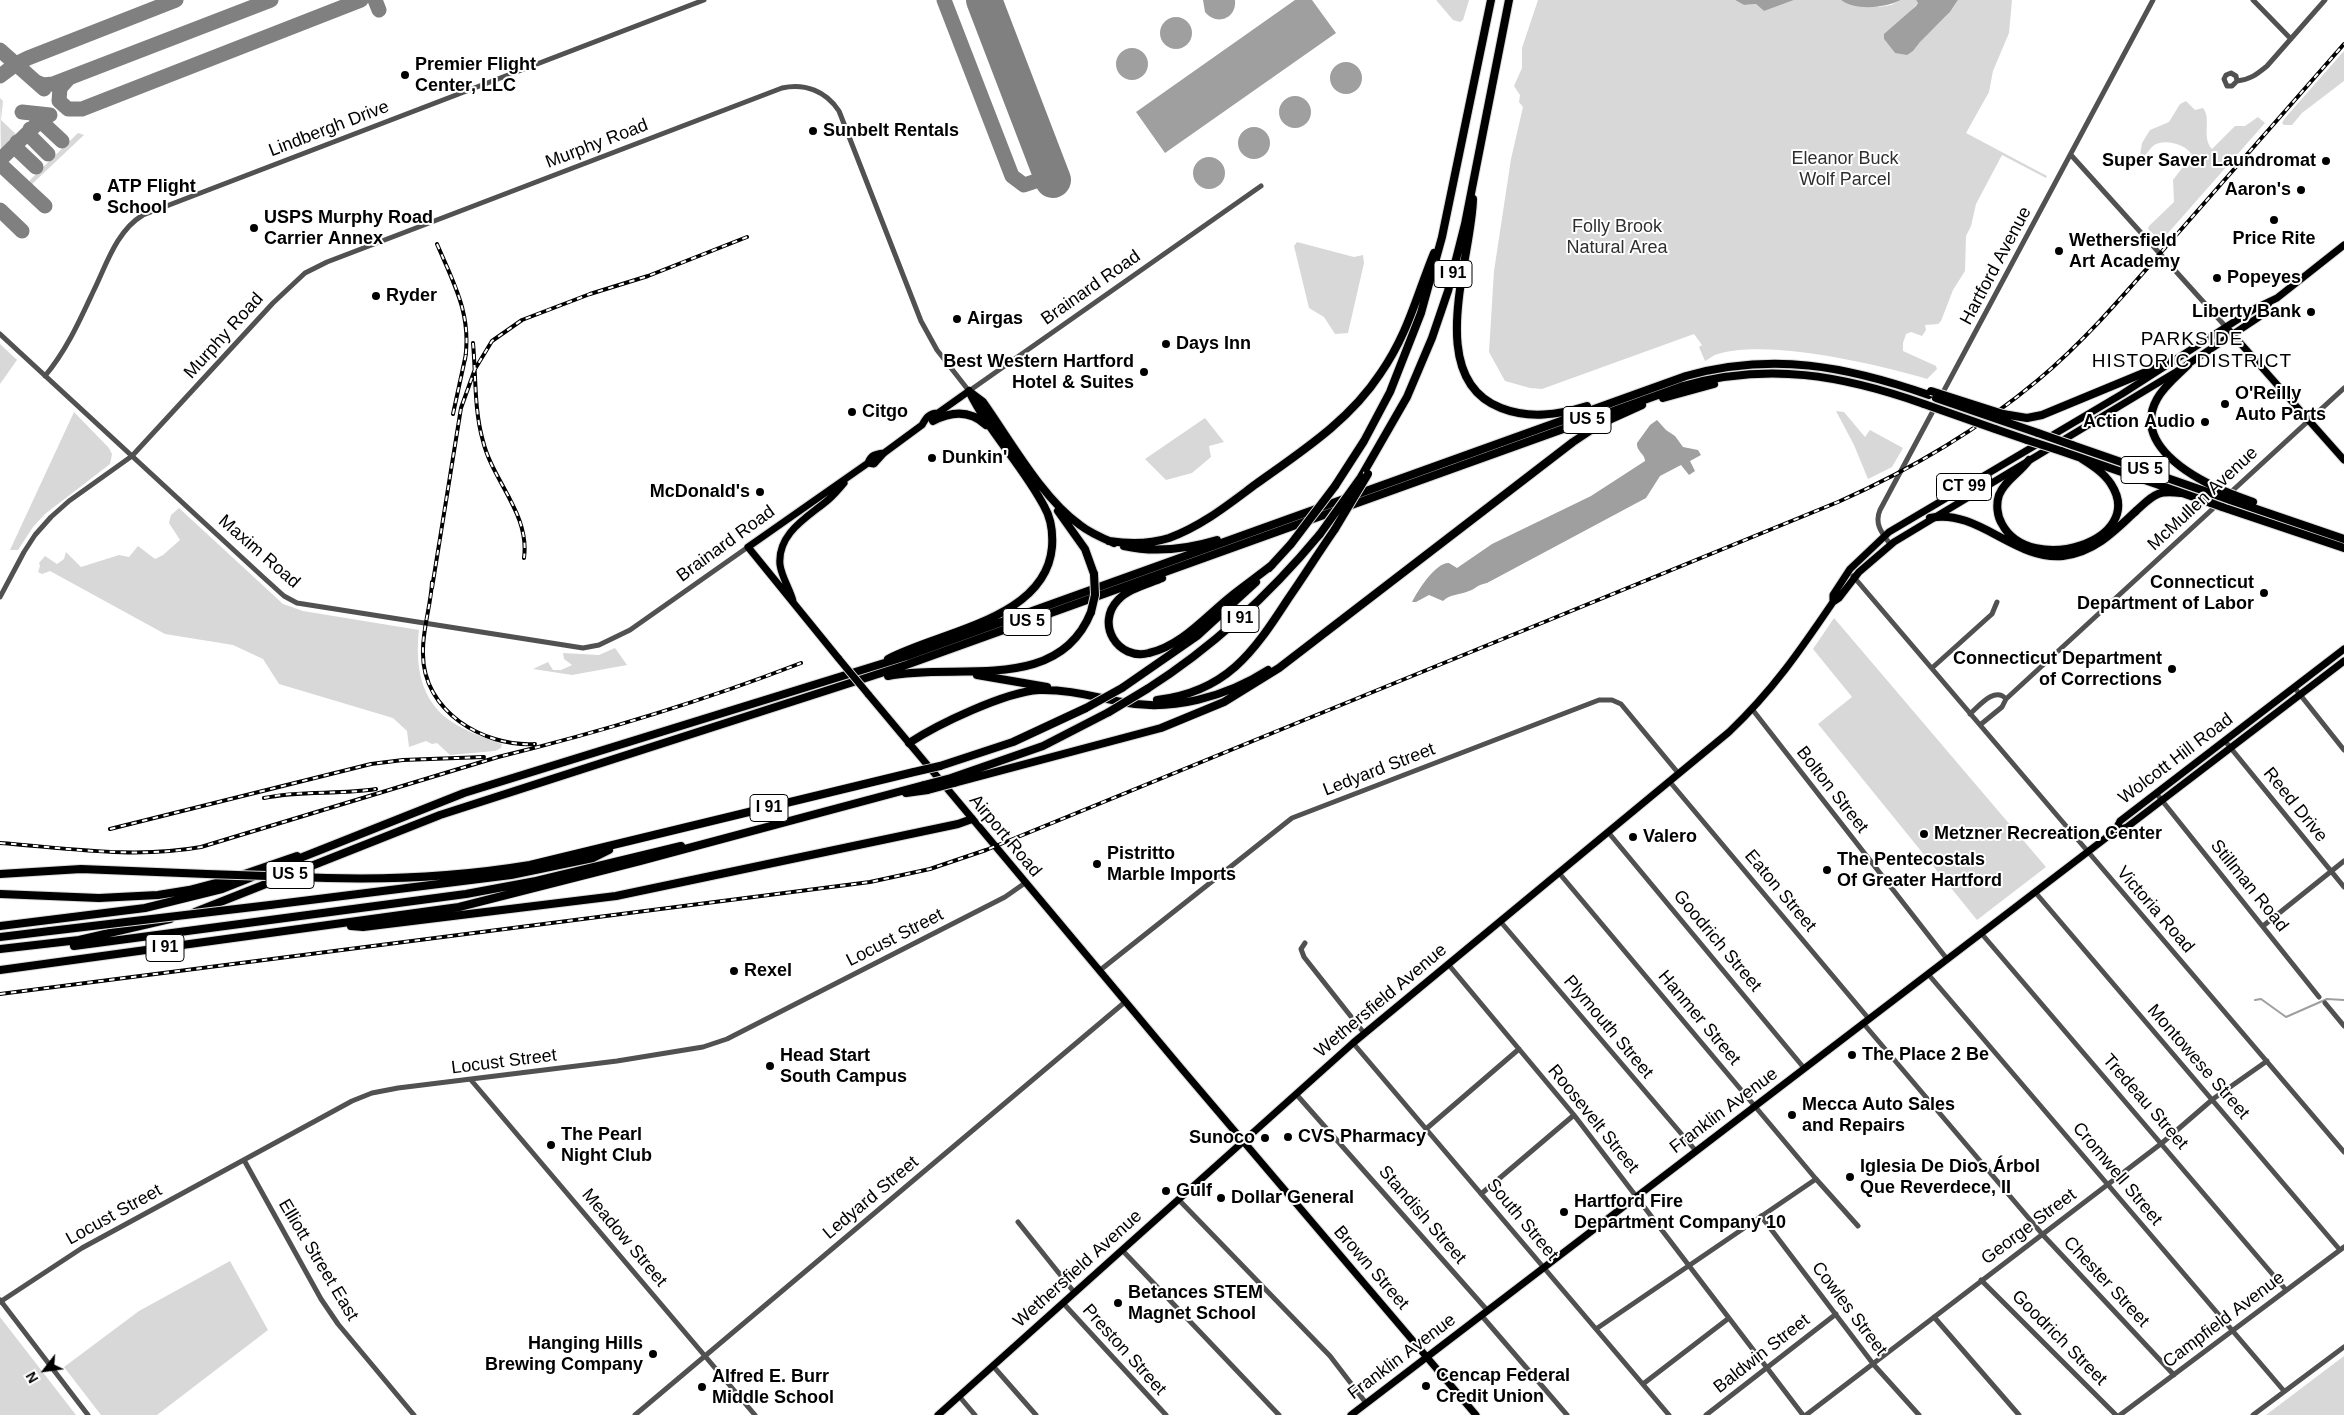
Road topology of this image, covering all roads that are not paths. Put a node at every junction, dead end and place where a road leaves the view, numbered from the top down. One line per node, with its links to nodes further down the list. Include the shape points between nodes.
1 (704, 0): 21 (street, Lindbergh Drive, via 143,216 130,224 119,238 68,344)
2 (1491, 0): 12 (highway, I 91)
3 (1509, 0): 10 (highway, I 91)
4 (2153, 0): 9 (street, Hartford Avenue)
5 (2253, 0): 7 (street)
6 (2325, 0): 7 (street)
7 (2291, 39): 8 (street, via 2256,75)
8 (2237, 81)
9 (2071, 155): 15 (street); 44 (street, Hartford Avenue, via 1878,513 1877,523)
10 (1474, 179): 24 (highway, via 1473,213 1456,328 1460,360 1474,388 1493,404 1539,415 1570,411 1615,396); 36 (highway, I 91, via 1457,259 1438,323 1404,402)
11 (1261, 186): 23 (street, Brainard Road)
12 (1443, 233): 46 (highway, via 1401,341 1374,383 1341,420 1315,442 1192,528 1155,541); 50 (highway, I 91, bridge, via 1425,299 1402,364 1369,431 1335,486)
13 (2344, 245): 14 (main road, CT 99)
14 (2269, 303): 15 (main road, CT 99); 17 (main road, CT 99, via 2265,312)
15 (2226, 327): 17 (main road); 18 (main road, CT 99)
16 (0, 334): 21 (street, Maxim Road)
17 (2233, 335): 19 (main road, CT 99); 27 (main road)
18 (2175, 360): 26 (highway, via 2042,415); 40 (main road, CT 99)
19 (2188, 365): 33 (main road, CT 99); 39 (highway, via 2156,401 2152,418 2154,433 2174,461)
20 (1795, 374): 32 (highway, US 5, bridge, via 1854,382); 43 (highway, US 5, via 1747,374 1683,386); 57 (highway, via 1703,386 1600,424)
21 (45, 376): 31 (street, Maxim Road)
22 (2344, 388): 27 (street, McMullen Avenue)
23 (969, 391): 25 (main road, Brainard Road); 30 (highway); 31 (street, Murphy Road, via 940,354 921,321 839,111 821,92 794,86 317,267 272,303); 37 (highway, via 983,402)
24 (1634, 394): 26 (highway, US 5, bridge, via 1703,372 1766,363 1821,366 1930,393); 43 (highway, US 5)
25 (938, 413): 28 (main road, Brainard Road); 29 (main road, Brainard Road, via 926,418)
26 (2001, 417): 39 (highway, US 5, bridge, via 2072,445)
27 (2309, 420): 34 (main road); 68 (street, McMullen Avenue)
28 (933, 421): 29 (main road, Brainard Road); 30 (highway, via 948,415 968,414 980,420)
29 (922, 425): 35 (main road, Brainard Road, via 874,464 868,464)
30 (996, 436): 62 (highway, via 1047,511 1052,546 1044,576 1031,593 1013,607 898,653)
31 (132, 456): 53 (street, Murphy Road, via 69,502 34,535); 58 (street, Maxim Road, via 284,596 297,604 562,646 583,648)
32 (2082, 459): 33 (highway, via 2111,485 2117,512 2111,525 2099,537 2080,546 2059,550 2039,548 2020,541 2006,530 1999,518 1997,504 2000,492); 38 (highway, US 5)
33 (2028, 460): 41 (main road, CT 99)
34 (2344, 460)
35 (852, 475): 48 (main road, Brainard Road); 56 (main road, via 831,498 794,528 784,543 780,554 781,568)
36 (1365, 475): 67 (highway, bridge, via 1265,635 1234,670 1204,687 1178,696 1148,701); 78 (highway, I 91, bridge, via 1284,576 1241,618 1196,655 1109,712 1034,749)
37 (1042, 486): 46 (highway, via 1075,522); 63 (highway, bridge, via 1085,549 1094,574 1095,594 1091,612 1073,641 1043,661 1013,669)
38 (2181, 493): 41 (highway, via 2166,492 2154,496 2099,543 2063,556 2028,551 1958,518); 49 (highway, US 5, bridge)
39 (2222, 493): 45 (highway, US 5, bridge)
40 (1917, 515): 42 (main road); 44 (main road, CT 99)
41 (1930, 518): 42 (main road, CT 99)
42 (1922, 523): 47 (main road, CT 99)
43 (1257, 535): 46 (highway, via 1173,549 1137,549); 50 (highway, via 1121,597 1110,613 1108,624 1112,636 1119,646 1133,654 1161,649 1186,634); 62 (highway, US 5); 69 (highway, US 5, via 915,662)
44 (1884, 536): 47 (street, Hartford Avenue); 51 (main road)
45 (2344, 539)
46 (1110, 541)
47 (1890, 544): 52 (main road)
48 (748, 547): 56 (main road, Airport Road); 58 (street, Brainard Road, via 630,630)
49 (2344, 548)
50 (1272, 565): 85 (highway, I 91, bridge, via 1206,628 1168,658 1086,708 1020,739 940,766)
51 (1848, 572): 52 (street, Victoria Road); 54 (main road)
52 (1854, 578): 54 (main road); 61 (street, Victoria Road)
53 (0, 597)
54 (1832, 602): 70 (main road, Wethersfield Avenue, via 1796,657)
55 (1997, 602): 61 (street, via 1992,614)
56 (794, 604): 74 (main road, Airport Road, bridge)
57 (1328, 630): 67 (highway, via 1265,672 1219,694 1161,704); 78 (highway, via 1262,680 1194,716 1144,733)
58 (599, 645)
59 (2344, 649): 64 (main road, Wolcott Hill Road)
60 (2344, 661): 66 (main road, Wolcott Hill Road)
61 (1932, 668): 71 (street, Victoria Road)
62 (868, 669): 87 (highway, US 5, via 464,793)
63 (964, 672): 65 (highway); 69 (highway, via 899,674 817,699)
64 (2294, 688): 66 (street); 73 (main road, Wolcott Hill Road)
65 (1063, 691): 67 (highway); 74 (highway, via 1038,690 1012,695 932,729)
66 (2300, 695): 75 (main road, Wolcott Hill Road); 76 (street)
67 (1110, 699)
68 (2006, 699): 71 (street, via 1996,694); 72 (street, McMullen Avenue, via 2002,707)
69 (795, 702): 104 (highway, US 5, via 448,812 180,917 89,938)
70 (1752, 709): 77 (main road, Wethersfield Avenue); 106 (street, Bolton Street)
71 (1970, 714): 72 (street, Victoria Road)
72 (1980, 725): 88 (street, Victoria Road)
73 (2225, 740): 75 (street, Reed Drive); 80 (main road, Wolcott Hill Road)
74 (909, 743): 82 (main road, Airport Road)
75 (2230, 748): 81 (main road, Wolcott Hill Road); 90 (street, Reed Drive)
76 (2344, 750)
77 (1679, 774): 79 (main road, Wethersfield Avenue); 109 (street, Ledyard Street, via 1621,704 1599,700 1292,818)
78 (952, 780): 86 (highway, I 91, bridge)
79 (1670, 782): 84 (main road, Wethersfield Avenue); 114 (street, Eaton Street)
80 (2156, 793): 81 (street, Stillman Road); 83 (main road, Wolcott Hill Road, via 2119,822)
81 (2162, 800): 83 (main road, Wolcott Hill Road, via 2124,829); 100 (street, Stillman Road)
82 (972, 819): 93 (main road, Airport Road); 99 (highway, via 791,861 616,896 363,927)
83 (2115, 831): 88 (main road, Franklin Avenue)
84 (1608, 832): 91 (main road, Wethersfield Avenue); 120 (street, Goodrich Street)
85 (625, 842): 92 (highway, I 91, bridge, via 539,863 409,878 74,869); 102 (highway, bridge, via 593,858 524,873)
86 (712, 842): 99 (highway, I 91, via 468,905); 105 (highway, via 668,848 536,881 458,896)
87 (314, 852): 96 (highway, via 286,858 213,884 158,895 98,898); 98 (highway, US 5, via 231,886 184,900 135,910)
88 (2088, 852): 95 (main road, Franklin Avenue); 119 (street, Victoria Road)
89 (2344, 861): 90 (street)
90 (2331, 871): 94 (street, Reed Drive); 100 (street)
91 (1559, 873): 97 (main road, Wethersfield Avenue); 124 (street, Hanmer Street)
92 (0, 874)
93 (1025, 883): 109 (main road, Airport Road); 121 (street, Locust Street, via 1005,897 727,1038 674,1053)
94 (2344, 887)
95 (2035, 892): 101 (main road, Franklin Avenue); 123 (street, Montowese Street)
96 (0, 894)
97 (1500, 921): 107 (main road, Wethersfield Avenue); 129 (street, Plymouth Street)
98 (0, 926)
99 (329, 926): 108 (highway, I 91)
100 (2263, 926): 111 (street, Stillman Road)
101 (1981, 933): 106 (main road, Franklin Avenue); 128 (street, Tredeau Street)
102 (0, 937)
103 (1305, 943): 116 (street, via 1301,949 1303,956)
104 (0, 950)
105 (0, 954)
106 (1947, 959): 110 (main road, Franklin Avenue)
107 (1448, 964): 116 (main road, Wethersfield Avenue); 118 (street, Roosevelt Street)
108 (0, 970)
109 (1099, 971): 112 (main road, Airport Road)
110 (1928, 974): 114 (main road, Franklin Avenue); 133 (street, Cromwell Street)
111 (2319, 997)
112 (1125, 1002): 127 (main road, Airport Road); 157 (street, Ledyard Street)
113 (2325, 1003): 115 (street)
114 (1866, 1021): 120 (main road, Franklin Avenue); 140 (street, Chester Street)
115 (2344, 1026)
116 (1364, 1033): 117 (main road, Wethersfield Avenue)
117 (1352, 1043): 122 (main road, Wethersfield Avenue); 126 (street, South Street)
118 (1520, 1049): 125 (street, Roosevelt Street); 126 (street)
119 (2267, 1061): 123 (street, George Street); 130 (street, Victoria Road)
120 (1804, 1068): 124 (main road, Franklin Avenue)
121 (471, 1080): 131 (street, Locust Street, via 372,1093 337,1108); 157 (street, Meadow Street)
122 (1296, 1094): 127 (main road, Wethersfield Avenue); 150 (street, Standish Street)
123 (2212, 1100): 128 (street, George Street); 141 (street, Montowese Street)
124 (1755, 1106): 129 (main road, Franklin Avenue); 132 (street, Hanmer Street)
125 (1574, 1115): 134 (street); 135 (street, Roosevelt Street)
126 (1426, 1129): 134 (street, South Street)
127 (1243, 1141): 136 (main road, Wethersfield Avenue); 158 (main road, Brown Street)
128 (2162, 1143): 133 (street, George Street); 146 (street, Tredeau Street)
129 (1696, 1151): 135 (main road, Franklin Avenue)
130 (2344, 1152)
131 (244, 1160): 148 (street, Locust Street, via 82,1248); 168 (street, Elliott Street East, via 334,1318)
132 (1816, 1179): 137 (street); 139 (street, Hanmer Street)
133 (2108, 1184): 140 (street, George Street); 155 (street, Cromwell Street)
134 (1481, 1194): 143 (street, South Street)
135 (1637, 1196): 143 (main road, Franklin Avenue); 144 (street, Roosevelt Street)
136 (1178, 1199): 142 (main road, Wethersfield Avenue); 166 (street, via 1330,1356)
137 (1761, 1216): 144 (street); 151 (street, Cowles Street)
138 (1018, 1222): 147 (street)
139 (1858, 1226)
140 (2043, 1235): 145 (street, George Street); 162 (street, Chester Street)
141 (2342, 1248): 146 (street, Campfield Avenue)
142 (1122, 1250): 147 (main road, Wethersfield Avenue); 175 (street)
143 (1544, 1267): 150 (main road, Franklin Avenue); 154 (street, South Street)
144 (1688, 1267): 153 (street, Roosevelt Street); 154 (street)
145 (1982, 1280): 152 (street, George Street); 184 (street, Goodrich Street)
146 (2286, 1290): 155 (street, Campfield Avenue)
147 (1074, 1292): 149 (main road, Wethersfield Avenue)
148 (0, 1301): 167 (street)
149 (1063, 1303): 160 (main road, Wethersfield Avenue); 174 (street, Preston Street)
150 (1484, 1313): 158 (main road, Franklin Avenue); 178 (street, Standish Street)
151 (1836, 1314): 159 (street, Cowles Street); 161 (street, Baldwin Street)
152 (1934, 1317): 159 (street, George Street); 183 (street)
153 (1728, 1318): 161 (street, Roosevelt Street); 163 (street)
154 (1596, 1329): 163 (street, South Street)
155 (2232, 1330): 162 (street, Campfield Avenue); 164 (street, Cromwell Street)
156 (2344, 1347): 164 (street)
157 (706, 1356): 169 (street, Ledyard Street); 170 (street, Meadow Street)
158 (1427, 1357): 166 (main road, Franklin Avenue); 177 (main road, Brown Street)
159 (1874, 1365): 181 (street, George Street); 182 (street, Cowles Street)
160 (993, 1366): 165 (main road, Wethersfield Avenue); 173 (street)
161 (1766, 1368): 180 (street, Baldwin Street); 181 (street, Roosevelt Street)
162 (2174, 1375): 185 (street, Campfield Avenue)
163 (1643, 1384): 179 (street, South Street)
164 (2284, 1391): 186 (street)
165 (959, 1396): 171 (main road, Wethersfield Avenue); 172 (street)
166 (1366, 1404): 176 (main road, Franklin Avenue)
167 (88, 1415)
168 (414, 1415)
169 (635, 1415)
170 (755, 1415)
171 (938, 1415)
172 (975, 1415)
173 (1036, 1415)
174 (1166, 1415)
175 (1279, 1415)
176 (1351, 1415)
177 (1476, 1415)
178 (1567, 1415)
179 (1669, 1415)
180 (1706, 1415)
181 (1805, 1415)
182 (1919, 1415)
183 (2019, 1415)
184 (2116, 1415)
185 (2120, 1415)
186 (2253, 1415)

